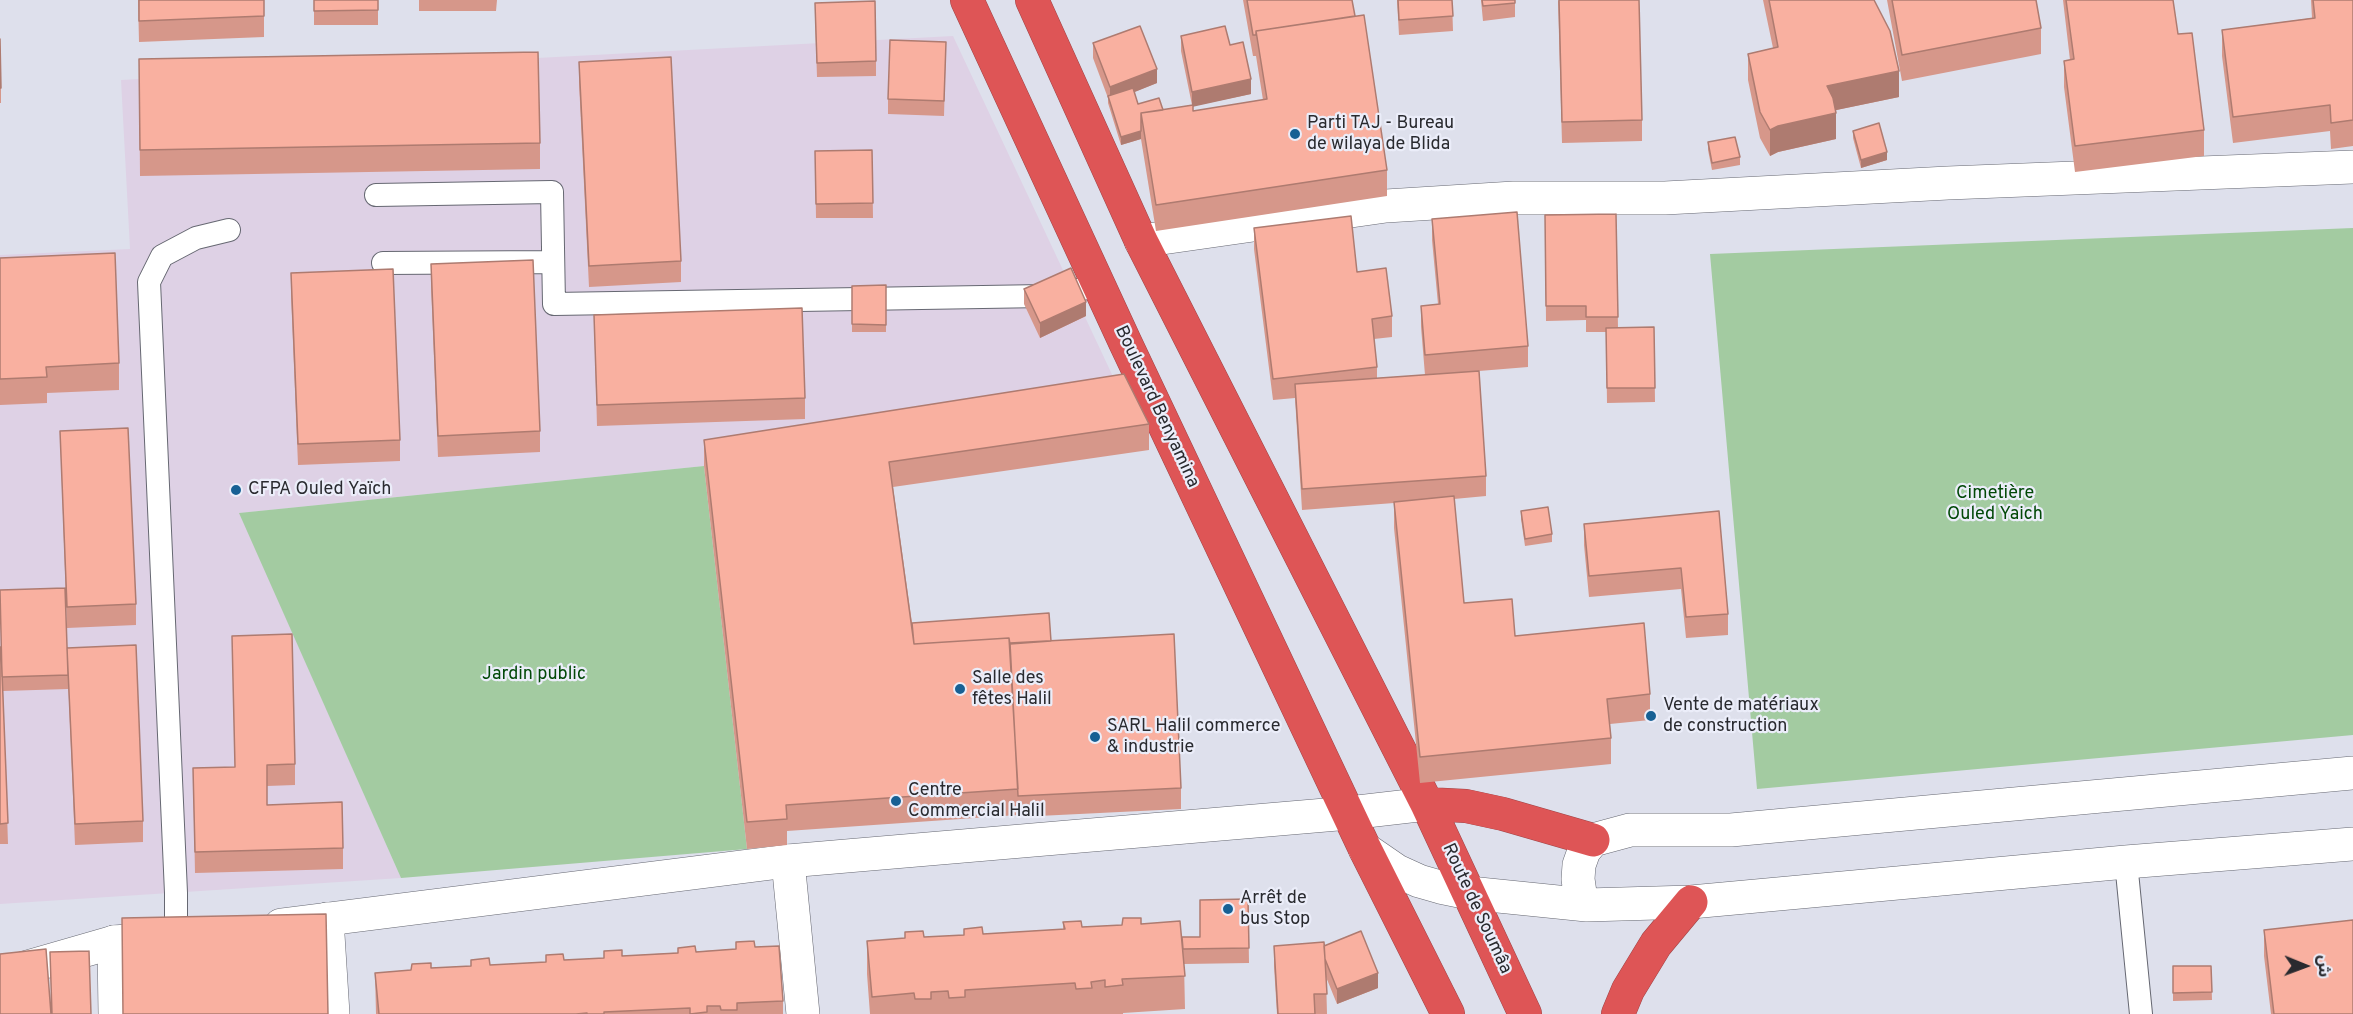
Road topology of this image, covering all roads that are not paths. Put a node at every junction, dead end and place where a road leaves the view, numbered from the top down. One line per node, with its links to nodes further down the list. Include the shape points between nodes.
1 (967, 0): 9 (highway, Boulevard Benyamina)
2 (1032, 0): 6 (highway)
3 (2353, 167): 6 (street, via 1665,198 1514,198 1386,206)
4 (376, 195): 7 (lane, via 552,192)
5 (229, 230): 24 (lane, via 196,238 162,256 149,282)
6 (1141, 241): 11 (highway)
7 (553, 262): 8 (lane); 9 (lane, via 554,304 1044,296)
8 (383, 263)
9 (1099, 286): 12 (highway, Boulevard Benyamina)
10 (2353, 773): 13 (street, via 1731,830 1630,830)
11 (1427, 804): 12 (street); 13 (highway, via 1466,806 1503,814); 18 (highway, Route de Soumâa)
12 (1349, 813): 15 (highway); 16 (street)
13 (1593, 840): 20 (street, via 1584,851 1578,879)
14 (2353, 844): 17 (street)
15 (1365, 849): 18 (street, via 1419,881); 30 (highway)
16 (788, 861): 21 (street); 29 (street)
17 (2126, 862): 19 (street); 33 (lane)
18 (1469, 893): 20 (street); 31 (highway, Route de Soumâa)
19 (1691, 902): 20 (street); 32 (highway, via 1656,944)
20 (1587, 905)
21 (327, 919): 22 (street); 28 (street)
22 (257, 928)
23 (210, 933): 24 (street)
24 (176, 938): 25 (street)
25 (114, 942): 26 (street); 27 (street)
26 (0, 975)
27 (115, 1014)
28 (333, 1014)
29 (803, 1014)
30 (1448, 1014)
31 (1525, 1014)
32 (1618, 1014)
33 (2141, 1014)

